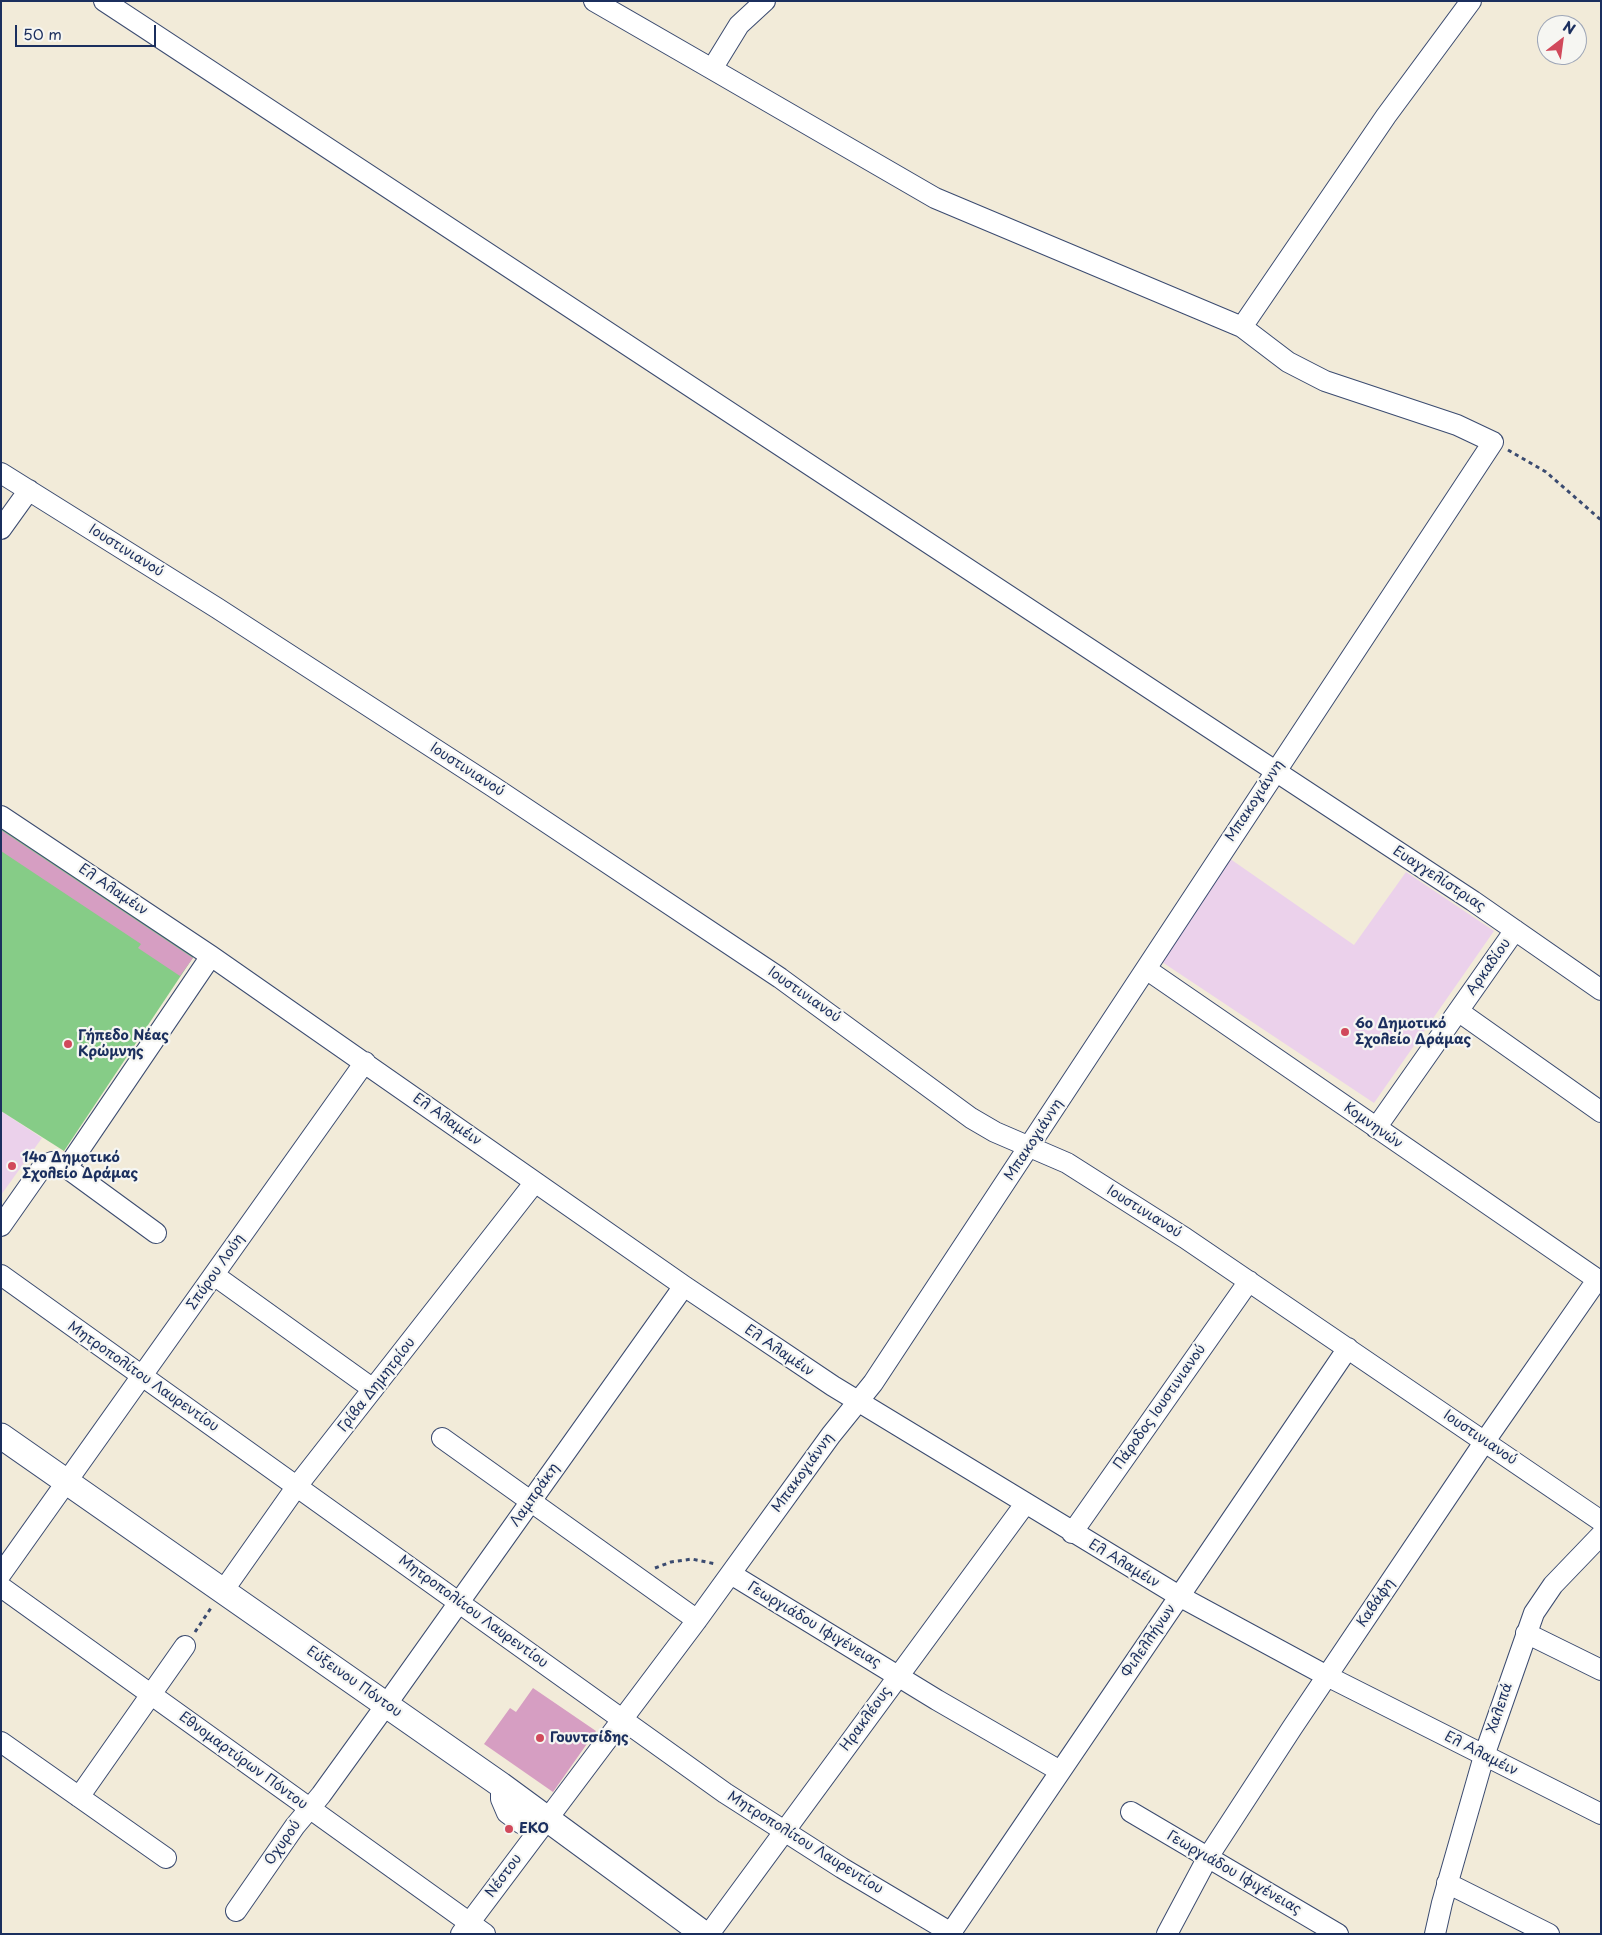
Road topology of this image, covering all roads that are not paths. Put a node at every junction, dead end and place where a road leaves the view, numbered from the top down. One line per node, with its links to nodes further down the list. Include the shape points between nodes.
1 (104, 1): 10 (street, Ευαγγελίστριας)
2 (594, 1): 5 (street)
3 (765, 1): 5 (street, via 739,25)
4 (1472, 1): 6 (street, via 1386,116)
5 (712, 69): 6 (street, via 935,198)
6 (1242, 327): 10 (street, Μπακογιάννη, via 1288,362 1336,386 1457,424 1493,442)
7 (1, 474): 8 (street, Ιουστινιανού)
8 (29, 490): 9 (street); 20 (street, Ιουστινιανού, via 217,608 780,978 971,1118)
9 (1, 529)
10 (1274, 772): 12 (street, Ευαγγελίστριας); 14 (street, Μπακογιάννη)
11 (1, 816): 13 (street, Ελ Αλαμέιν)
12 (1515, 930): 15 (street, Ευαγγελίστριας); 16 (street, Αρκαδίου)
13 (211, 956): 17 (street, Ελ Αλαμέιν); 21 (street)
14 (1146, 969): 19 (street, Κομνηνών); 20 (street, Μπακογιάννη)
15 (1601, 990)
16 (1458, 1011): 18 (street); 19 (street, Αρκαδίου)
17 (365, 1062): 22 (street, Ελ Αλαμέιν); 26 (street, Σπύρου Λούη)
18 (1601, 1112)
19 (1376, 1128): 28 (street, Κομνηνών)
20 (1030, 1147): 27 (street, Ιουστινιανού, via 1067,1163); 33 (street, Μπακογιάννη)
21 (67, 1168): 23 (street, via 47,1163); 24 (street)
22 (535, 1182): 29 (street, Ελ Αλαμέιν); 32 (street, Γρίβα Δημητρίου)
23 (1, 1226)
24 (156, 1233)
25 (1, 1275): 31 (street, Μητροπολίτου Λαυρεντίου)
26 (214, 1275): 31 (street, Σπύρου Λούη); 32 (street)
27 (1249, 1281): 30 (street, Ιουστινιανού); 42 (street, Πάροδος Ιουστινιανού)
28 (1599, 1281): 36 (street, Καβάφη)
29 (684, 1286): 33 (street, Ελ Αλαμέιν); 39 (street, Λαμπράκη)
30 (1348, 1348): 36 (street, Ιουστινιανού); 48 (street, Φιλελλήνων)
31 (143, 1376): 37 (street, Σπύρου Λούη); 38 (street, Μητροπολίτου Λαυρεντίου)
32 (373, 1389): 38 (street, Γρίβα Δημητρίου)
33 (858, 1402): 40 (street, Ελ Αλαμέιν); 45 (street, Μπακογιάννη)
34 (1, 1436): 37 (main road, Εύξεινου Πόντου)
35 (442, 1438): 39 (street)
36 (1485, 1441): 41 (street, Ιουστινιανού); 55 (street, Καβάφη)
37 (67, 1482): 44 (street, Σπύρου Λούη); 47 (main road, Εύξεινου Πόντου)
38 (297, 1486): 47 (street, Γρίβα Δημητρίου); 49 (street, Μητροπολίτου Λαυρεντίου)
39 (531, 1501): 49 (street, Λαμπράκη); 50 (street)
40 (1025, 1504): 42 (street, Ελ Αλαμέιν); 54 (street, Ηρακλέους)
41 (1601, 1521)
42 (1072, 1533): 48 (street, Ελ Αλαμέιν)
43 (1601, 1535): 51 (street, Χαλεπά, via 1553,1585 1538,1606)
44 (1, 1574)
45 (731, 1574): 50 (street, Μπακογιάννη); 54 (street, Γεωργιάδου Ιφιγένειας)
46 (1, 1587): 56 (street, Εθνομαρτύρων Πόντου)
47 (223, 1591): 57 (main road, Εύξεινου Πόντου)
48 (1179, 1596): 55 (street, Ελ Αλαμέιν); 61 (street, Φιλελλήνων)
49 (460, 1601): 57 (street, Λαμπράκη); 58 (street, Μητροπολίτου Λαυρεντίου)
50 (697, 1620): 58 (street, Μπακογιάννη)
51 (1526, 1633): 53 (street); 60 (street, Χαλεπά)
52 (186, 1646): 56 (street)
53 (1601, 1670)
54 (898, 1676): 61 (street, Γεωργιάδου Ιφιγένειας); 67 (street, Ηρακλέους)
55 (1327, 1676): 60 (street, Ελ Αλαμέιν); 68 (street, Καβάφη)
56 (151, 1696): 62 (street); 63 (street, Εθνομαρτύρων Πόντου)
57 (386, 1705): 63 (street, Οχυρού); 66 (main road, Εύξεινου Πόντου)
58 (622, 1720): 66 (street, Μπακογιάννη); 67 (street, Μητροπολίτου Λαυρεντίου)
59 (1, 1742): 62 (street)
60 (1484, 1756): 65 (street, Ελ Αλαμέιν); 70 (street, Χαλεπά)
61 (1060, 1771): 73 (street, Φιλελλήνων)
62 (79, 1797): 69 (street)
63 (309, 1809): 71 (street, Οχυρού); 72 (street, Εθνομαρτύρων Πόντου)
64 (1131, 1812): 68 (street, Γεωργιάδου Ιφιγένειας)
65 (1601, 1814)
66 (547, 1819): 72 (street, Νέστου); 74 (main road, Εύξεινου Πόντου)
67 (783, 1831): 73 (street, Μητροπολίτου Λαυρεντίου); 75 (street, Ηρακλέους)
68 (1208, 1857): 76 (street, Καβάφη); 77 (street, Γεωργιάδου Ιφιγένειας)
69 (166, 1858)
70 (1447, 1883): 78 (street, Χαλεπά); 79 (street)
71 (236, 1911)
72 (472, 1930)
73 (952, 1933)
74 (704, 1934)
75 (709, 1934)
76 (1167, 1934)
77 (1338, 1934)
78 (1435, 1934)
79 (1549, 1934)

